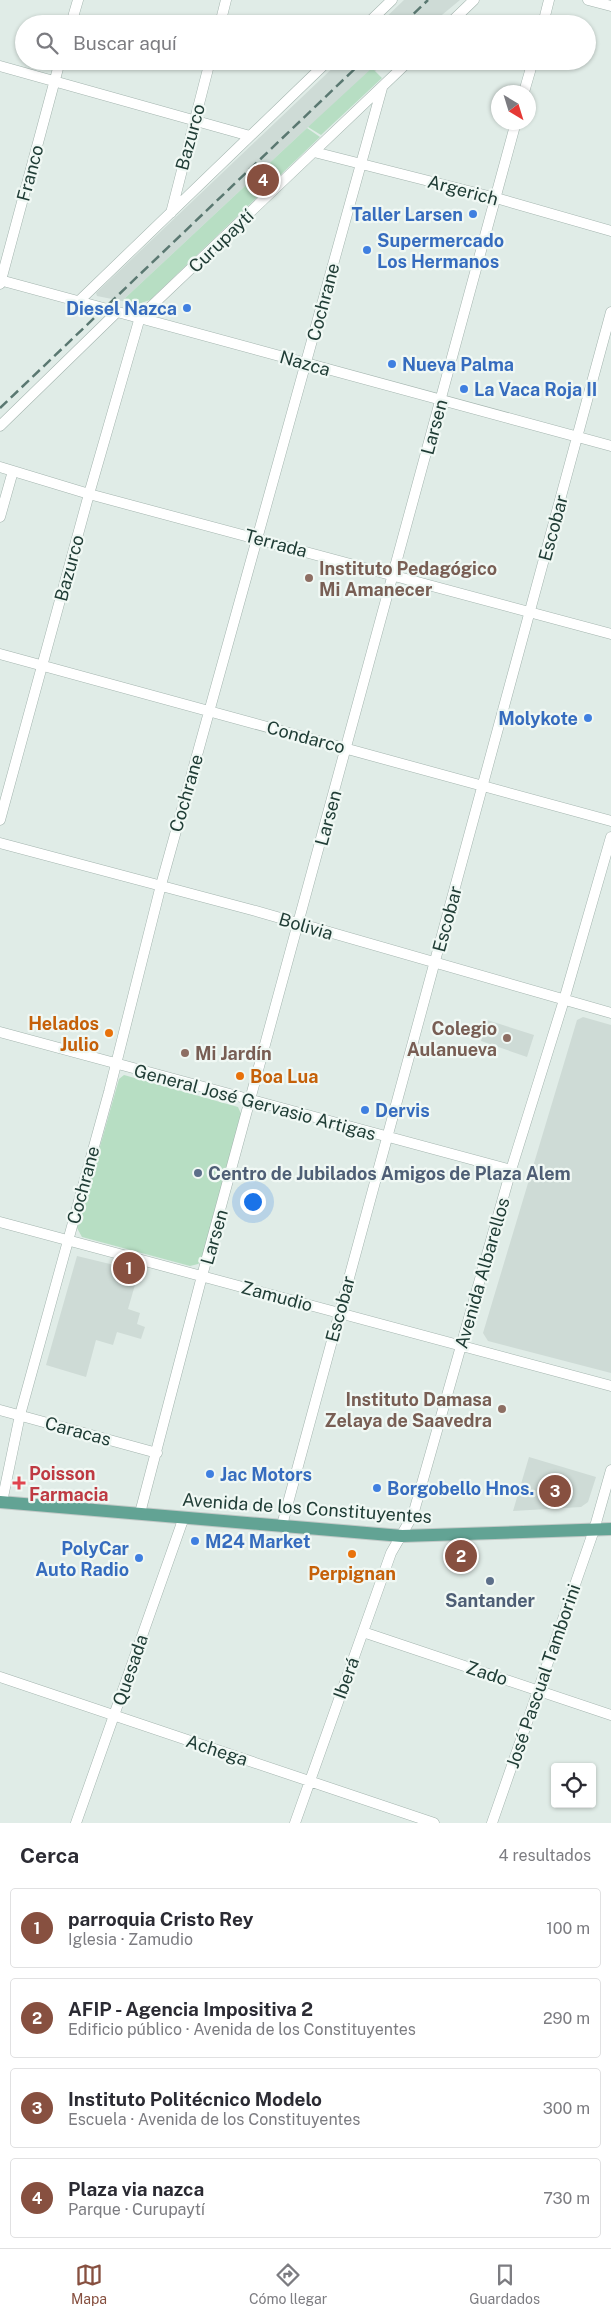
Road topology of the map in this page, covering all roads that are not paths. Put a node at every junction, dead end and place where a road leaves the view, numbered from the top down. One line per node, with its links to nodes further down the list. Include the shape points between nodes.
1 (78, 0): 8 (street)
2 (226, 0): 9 (street)
3 (392, 0): 10 (street)
4 (474, 0): 11 (street)
5 (549, 0): 12 (street)
6 (588, 0): 7 (street)
7 (611, 6)
8 (74, 15)
9 (222, 15)
10 (376, 15)
11 (458, 15)
12 (545, 15)
13 (0, 66): 19 (street)
14 (58, 70): 19 (street, Franco)
15 (208, 70): 22 (street, Bazurco)
16 (319, 70): 24 (street)
17 (400, 70): 21 (street, Curupaytí)
18 (530, 70): 20 (street)
19 (55, 81): 22 (street); 30 (street, Franco)
20 (526, 85)
21 (382, 88): 25 (street, Curupaytí); 26 (street, Cochrane)
22 (195, 120): 24 (street); 28 (street, Bazurco)
23 (514, 130): 27 (street, Larsen)
24 (250, 136): 28 (street)
25 (314, 152): 26 (street, Argerich); 34 (street, Curupaytí)
26 (361, 164): 27 (street, Argerich); 35 (street, Cochrane)
27 (496, 198): 29 (street, Argerich); 36 (street, Larsen)
28 (170, 213): 31 (street)
29 (611, 231)
30 (0, 282): 31 (street, Nazca)
31 (78, 302): 32 (street, Nazca)
32 (118, 312): 34 (street, Nazca); 37 (street)
33 (611, 312): 38 (street, Escobar)
34 (140, 317): 35 (street, Nazca); 42 (street, Bazurco)
35 (306, 363): 36 (street, Nazca); 44 (street, Cochrane)
36 (441, 401): 38 (street, Nazca); 45 (street, Larsen)
37 (0, 426)
38 (577, 437): 39 (street, Nazca); 46 (street, Escobar)
39 (611, 446)
40 (0, 467): 41 (street, Terrada)
41 (13, 471): 42 (street, Terrada); 43 (street)
42 (89, 494): 44 (street, Terrada); 49 (street, Bazurco)
43 (0, 517)
44 (257, 538): 45 (street, Terrada); 50 (street, Cochrane)
45 (394, 575): 46 (street, Terrada); 51 (street, Larsen)
46 (530, 611): 47 (street, Terrada); 52 (street, Escobar)
47 (611, 634)
48 (0, 654): 49 (street, Condarco)
49 (43, 665): 50 (street, Condarco); 53 (street, Bazurco)
50 (209, 711): 51 (street, Condarco); 57 (street, Cochrane)
51 (347, 748): 52 (street, Condarco); 58 (street, Larsen)
52 (483, 787): 54 (street, Condarco); 59 (street, Escobar)
53 (0, 820)
54 (611, 821)
55 (611, 837): 60 (street, Avenida Albarellos)
56 (0, 844): 57 (street, Bolivia)
57 (161, 885): 58 (street, Bolivia); 63 (street, Cochrane)
58 (299, 924): 59 (street, Bolivia); 64 (street, Larsen)
59 (436, 962): 60 (street, Bolivia); 65 (street, Escobar)
60 (564, 1000): 61 (street, Bolivia); 66 (street, Avenida Albarellos)
61 (611, 1013)
62 (0, 1032): 63 (street, General José Gervasio Artigas)
63 (116, 1064): 64 (street, General José Gervasio Artigas); 68 (street, Cochrane)
64 (251, 1100): 65 (street, General José Gervasio Artigas); 69 (street, Larsen)
65 (388, 1138): 66 (street, General José Gervasio Artigas); 70 (street, Escobar)
66 (511, 1170): 71 (street, Avenida Albarellos)
67 (0, 1222): 68 (street, Zamudio)
68 (68, 1241): 69 (street, Zamudio); 74 (street, Cochrane)
69 (202, 1276): 70 (street, Zamudio); 75 (street, Larsen)
70 (339, 1313): 71 (street, Zamudio); 80 (street, Escobar)
71 (461, 1346): 72 (street, Zamudio); 83 (street, Avenida Albarellos, via 413,1515)
72 (611, 1386)
73 (0, 1410): 74 (street, Caracas)
74 (20, 1415): 75 (street, Caracas); 77 (street, Cochrane)
75 (157, 1453): 78 (street, Larsen)
76 (611, 1470): 82 (street, José Pascual Tamborini)
77 (1, 1503): 78 (main road, Avenida de los Constituyentes)
78 (140, 1513): 79 (main road, Avenida de los Constituyentes)
79 (184, 1517): 80 (main road, Avenida de los Constituyentes); 88 (street, Quesada)
80 (282, 1526): 83 (main road, Avenida de los Constituyentes)
81 (611, 1529): 82 (main road, Avenida de los Constituyentes)
82 (594, 1530): 83 (main road, Avenida de los Constituyentes); 86 (street, José Pascual Tamborini)
83 (402, 1536): 84 (street, Iberá, via 391,1553)
84 (363, 1632): 86 (street, Zado); 89 (street, Iberá)
85 (0, 1677): 88 (street, Achega)
86 (539, 1690): 87 (street, Zado); 93 (street, José Pascual Tamborini)
87 (611, 1715)
88 (114, 1716): 89 (street, Achega); 90 (street, Quesada)
89 (309, 1781): 91 (street, Iberá); 92 (street, Achega)
90 (76, 1823)
91 (294, 1823)
92 (434, 1823)
93 (492, 1823)

